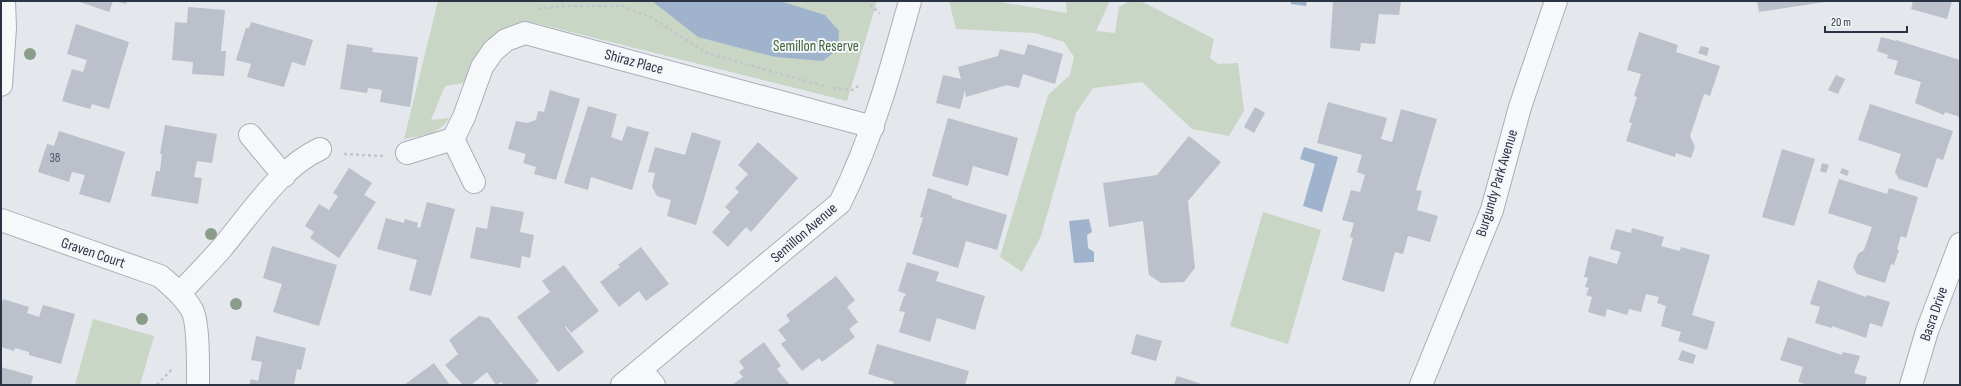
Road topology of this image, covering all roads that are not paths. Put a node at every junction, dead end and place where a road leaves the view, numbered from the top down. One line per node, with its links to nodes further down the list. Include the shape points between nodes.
1 (4, 1): 4 (street)
2 (910, 1): 5 (street, Semillon Avenue)
3 (1556, 1): 18 (street, Burgundy Park Avenue, via 1520,107 1492,210)
4 (1, 84)
5 (873, 127): 7 (street, Shiraz Place, via 525,33 506,40 493,51 482,66 464,117); 15 (street, Semillon Avenue, via 840,203)
6 (250, 134): 10 (street)
7 (453, 138): 9 (street); 11 (street)
8 (320, 149): 10 (street, via 309,154)
9 (407, 153)
10 (284, 176): 14 (street)
11 (474, 182)
12 (1, 220): 14 (street, Graven Court, via 160,276)
13 (1960, 244): 19 (street, Basra Drive, via 1928,331)
14 (180, 293): 16 (street, Graven Court, via 193,311 198,354)
15 (647, 377): 17 (street, Semillon Avenue)
16 (198, 385)
17 (622, 385)
18 (1421, 385)
19 (1912, 385)

